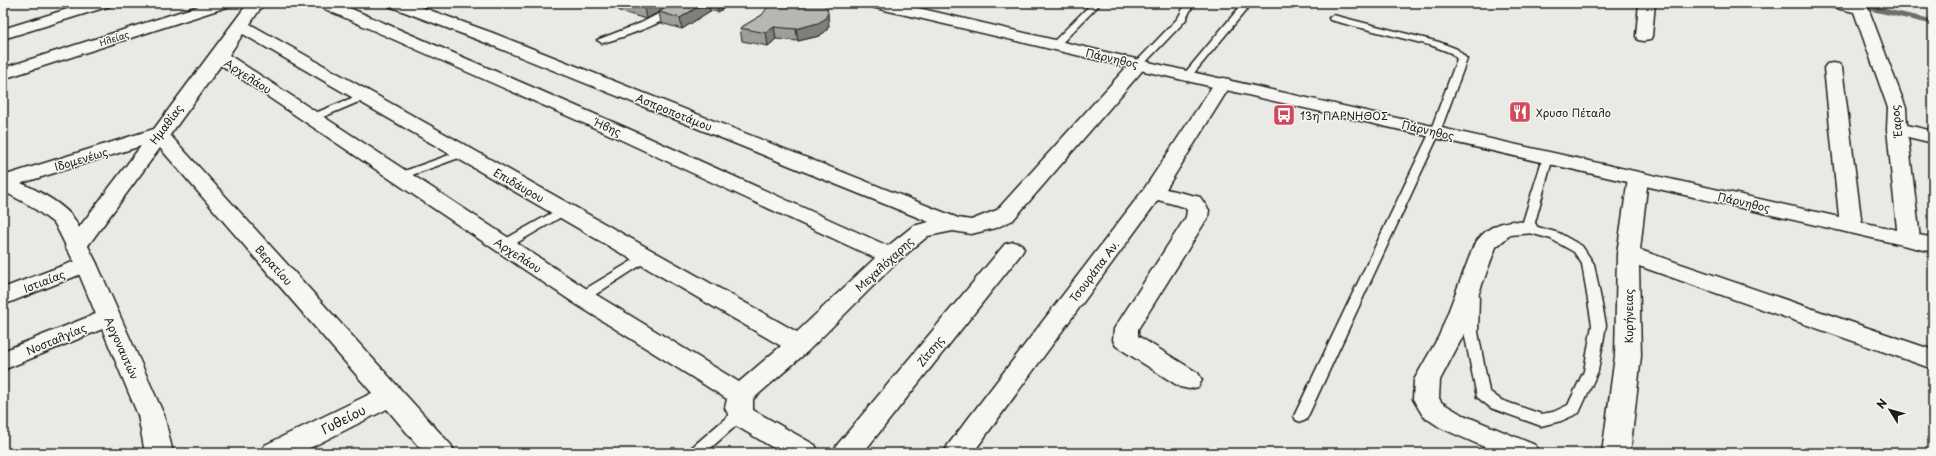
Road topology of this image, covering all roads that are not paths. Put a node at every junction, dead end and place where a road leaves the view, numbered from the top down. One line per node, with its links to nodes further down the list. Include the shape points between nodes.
1 (104, 3): 15 (street)
2 (224, 3): 22 (street, Ηλείας)
3 (256, 3): 14 (street, Ημαθίας)
4 (324, 3): 47 (street, Ήβης, via 622,133)
5 (395, 3): 38 (street, Ασπροποτάμου)
6 (685, 3): 17 (lane, via 636,30)
7 (876, 3): 18 (street, Πάρνηθος)
8 (1097, 3): 18 (lane)
9 (1188, 3): 20 (lane, via 1182,19)
10 (1248, 3): 23 (lane)
11 (1647, 3): 16 (street)
12 (1833, 3): 27 (street, Έαρος, via 1861,8 1897,108)
13 (1334, 18): 28 (lane, via 1436,44 1454,51 1462,59)
14 (240, 24): 19 (street, Ημαθίας); 25 (street, Επιδάυρου)
15 (3, 34)
16 (1644, 36)
17 (602, 40)
18 (1055, 45): 20 (street, Πάρνηθος)
19 (219, 56): 26 (street, Αρχελάου); 29 (street, Ημαθίας)
20 (1139, 64): 23 (street, Πάρνηθος); 38 (street, Μεγαλόχαρης, via 1005,215 971,227)
21 (1834, 68): 39 (street)
22 (3, 74)
23 (1187, 76): 24 (street, Πάρνηθος)
24 (1223, 84): 28 (street, Πάρνηθος); 36 (street, Τσουράπα Αν.)
25 (364, 96): 26 (lane); 31 (street, Επιδάυρου)
26 (312, 118): 33 (street, Αρχελάου)
27 (1897, 129): 30 (street); 41 (street, Έαρος)
28 (1435, 132): 32 (street, Πάρνηθος); 59 (lane)
29 (158, 134): 35 (street, Ιδομενέως); 46 (street, Ημαθίας); 57 (street, Βερατίου)
30 (1933, 137)
31 (463, 153): 33 (lane); 37 (street, Επιδάυρου)
32 (1548, 157): 34 (street, Πάρνηθος); 40 (lane)
33 (400, 176): 42 (street, Αρχελάου)
34 (1638, 178): 39 (street, Πάρνηθος); 45 (street, Κυρήνειας)
35 (3, 183): 46 (street, Αργοναυτών, via 39,201 64,220)
36 (1153, 192): 56 (street, via 1192,202 1198,210 1197,218 1126,329 1125,340); 66 (street, Τσουράπα Αν.)
37 (564, 210): 42 (lane); 48 (street, Επιδάυρου)
38 (953, 224): 47 (street, Μεγαλόχαρης, via 920,231)
39 (1851, 226): 41 (street, Πάρνηθος)
40 (1527, 228): 49 (street, via 1502,229 1492,234 1485,245); 49 (lane, via 1555,236 1578,250 1588,264 1599,325 1591,371 1574,409 1541,420 1496,404 1482,393 1471,332)
41 (1909, 240): 43 (street, Πάρνηθος)
42 (504, 245): 51 (street, Αρχελάου)
43 (1933, 245)
44 (1013, 249): 65 (street, Ζίτσης)
45 (1628, 254): 54 (street); 68 (street, Κυρήνειας, via 1628,356)
46 (81, 255): 50 (street, Ιστιαίας); 52 (street, Αργοναυτών)
47 (890, 256): 53 (street, Μεγαλόχαρης)
48 (645, 257): 51 (lane); 53 (street, Επιδάυρου)
49 (1475, 273): 67 (street, via 1451,336 1428,380 1426,399 1432,409 1451,420)
50 (3, 297)
51 (582, 297): 58 (street, Αρχελάου)
52 (108, 316): 55 (street, Νοσταλγίας); 60 (street, Αργοναυτών, via 151,415)
53 (799, 345): 58 (street, Μεγαλόχαρης)
54 (1933, 360)
55 (3, 361)
56 (1188, 380)
57 (390, 396): 61 (street, Γυθείου); 62 (street, Βερατίου)
58 (740, 405): 63 (lane, Μεγαλόχαρης); 64 (street, Αρχελάου, via 743,417)
59 (1301, 416)
60 (159, 453)
61 (275, 453)
62 (441, 453)
63 (694, 453)
64 (804, 453)
65 (847, 453)
66 (958, 453)
67 (1525, 453)
68 (1616, 453)

